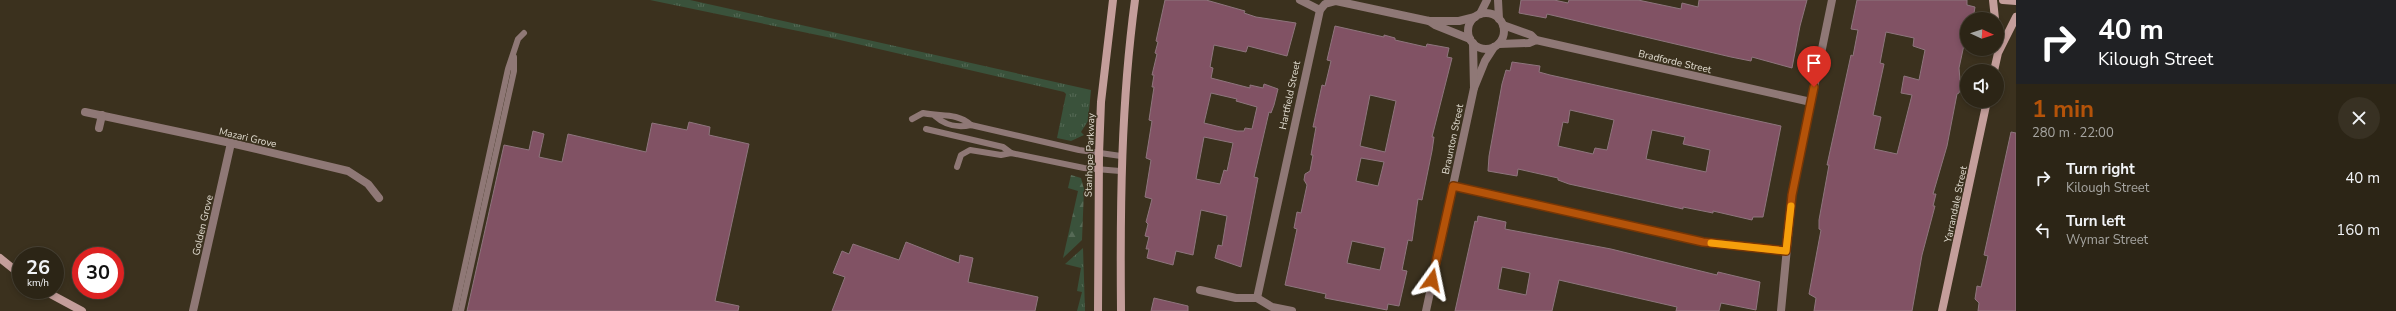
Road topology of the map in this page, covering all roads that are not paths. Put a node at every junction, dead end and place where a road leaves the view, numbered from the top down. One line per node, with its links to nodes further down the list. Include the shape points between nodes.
1 (1113, 0): 34 (main road, Stanhope Parkway, via 1101,102)
2 (1135, 0): 35 (main road)
3 (1300, 0): 10 (street)
4 (1487, 0): 12 (street)
5 (1498, 0): 15 (street)
6 (1832, 0): 23 (street)
7 (1993, 0): 11 (main road)
8 (2004, 0): 9 (main road)
9 (2016, 1)
10 (1320, 10): 14 (street, via 1325,4 1341,1); 45 (street, Hartfield Street)
11 (1994, 12)
12 (1477, 16): 14 (street, via 1459,21); 15 (street, via 1490,14); 18 (street, via 1468,27)
13 (2016, 17): 19 (main road)
14 (1429, 21): 18 (street)
15 (1501, 22): 17 (street, Bradforde Street, via 1531,35); 20 (street, via 1503,35)
16 (524, 33): 21 (lane, via 518,39)
17 (1536, 40): 20 (street, Bradforde Street); 23 (street, Bradforde Street)
18 (1471, 41): 20 (street, via 1482,49); 22 (street, Braunton Street)
19 (2004, 41)
20 (1496, 46): 22 (street, Braunton Street)
21 (514, 53): 49 (lane, via 508,69); 50 (lane, via 514,71)
22 (1474, 88): 39 (street, Braunton Street)
23 (1811, 102): 41 (street, via 1792,195)
24 (1986, 108): 56 (main road, Yarrandale Street)
25 (86, 112): 26 (street, Mazari Grove)
26 (102, 115): 30 (street); 32 (street, Mazari Grove)
27 (935, 116): 28 (lane, via 923,113); 29 (lane, via 944,123 960,127); 29 (lane, via 946,114 963,118)
28 (912, 119)
29 (971, 125): 34 (lane)
30 (99, 128)
31 (926, 129): 33 (lane, via 1003,147)
32 (231, 143): 40 (street, Mazari Grove, via 348,171 368,184); 48 (street, Golden Grove)
33 (1012, 153): 36 (lane, via 1001,155 970,150 962,155); 37 (lane)
34 (1099, 154): 35 (lane); 37 (main road, Stanhope Parkway)
35 (1121, 156): 38 (main road)
36 (958, 167)
37 (1098, 169): 38 (lane); 51 (main road, Stanhope Parkway)
38 (1120, 171): 52 (main road)
39 (1453, 186): 41 (street, via 1703,242); 54 (street, Braunton Street)
40 (379, 198)
41 (1786, 251): 55 (street)
42 (0, 258): 43 (main road)
43 (12, 268)
44 (1200, 290): 45 (street, via 1236,298)
45 (1257, 298): 53 (street, via 1272,307)
46 (60, 299): 47 (main road)
47 (82, 311)
48 (193, 311)
49 (455, 311)
50 (461, 311)
51 (1098, 311)
52 (1121, 311)
53 (1292, 311)
54 (1426, 311)
55 (1781, 311)
56 (1942, 311)

